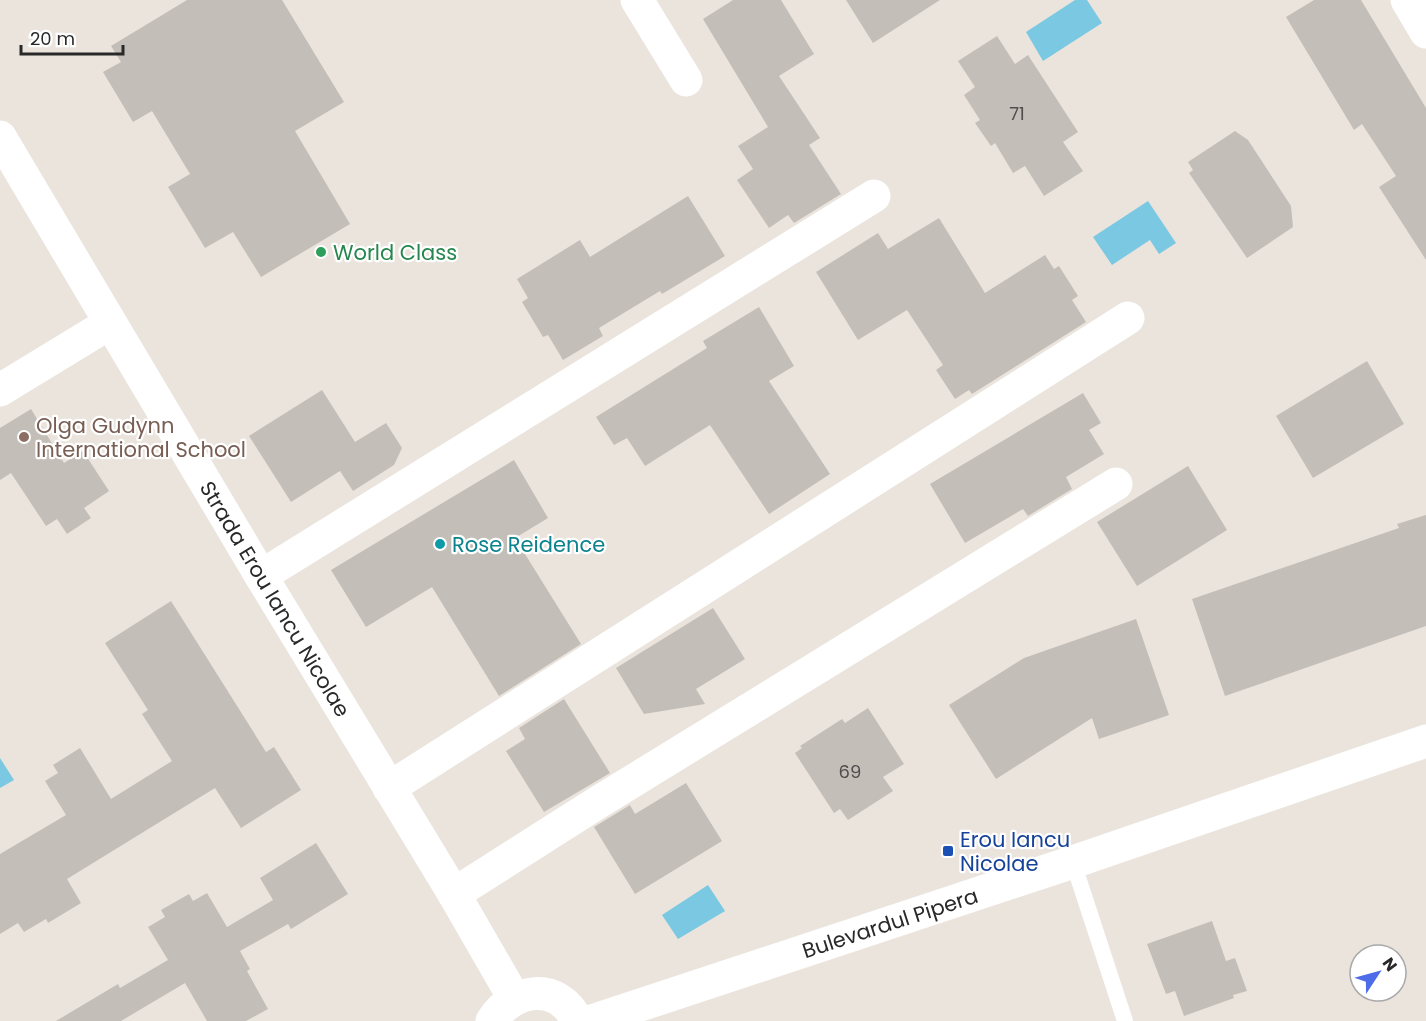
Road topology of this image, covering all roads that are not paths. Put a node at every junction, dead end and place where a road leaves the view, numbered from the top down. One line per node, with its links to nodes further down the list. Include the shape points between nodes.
1 (637, 0): 4 (street)
2 (1407, 0): 3 (street)
3 (1426, 32)
4 (686, 80)
5 (0, 137): 8 (street, Strada Erou Iancu Nicolae)
6 (874, 196): 11 (street)
7 (1128, 318): 13 (street)
8 (110, 323): 9 (street); 11 (street, Strada Erou Iancu Nicolae)
9 (0, 390)
10 (1116, 484): 15 (street)
11 (261, 576): 13 (street, Strada Erou Iancu Nicolae)
12 (1426, 741): 14 (street, Bulevardul Pipera)
13 (389, 788): 15 (street, Strada Erou Iancu Nicolae)
14 (1073, 862): 18 (street, Bulevardul Pipera); 19 (lane)
15 (454, 894): 16 (street, Strada Erou Iancu Nicolae)
16 (503, 1010): 17 (street, via 532,993 552,996 568,1007)
17 (577, 1021)
18 (592, 1021)
19 (1125, 1021)

